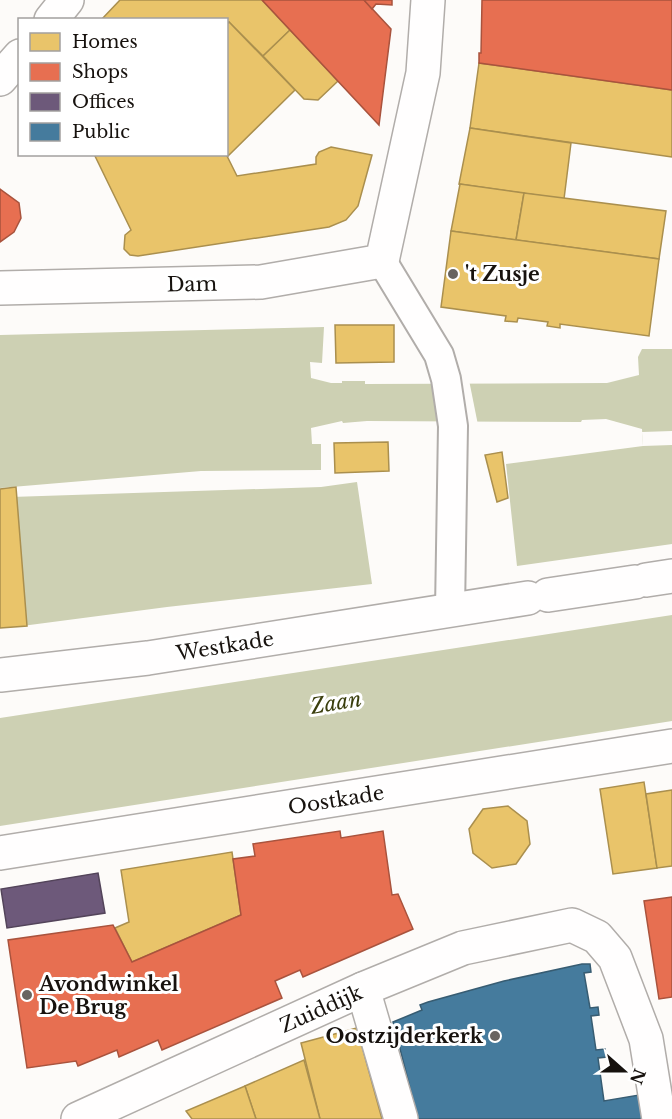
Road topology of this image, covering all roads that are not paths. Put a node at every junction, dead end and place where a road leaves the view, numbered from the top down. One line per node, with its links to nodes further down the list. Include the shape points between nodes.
1 (68, 0): 3 (street)
2 (428, 0): 6 (street, via 423,73)
3 (53, 18)
4 (18, 58): 5 (street)
5 (0, 79)
6 (382, 261): 7 (street, Dam, via 261,282); 9 (lane, via 443,367 453,426)
7 (0, 288)
8 (651, 579): 9 (street, Westkade)
9 (450, 610): 10 (street, Westkade, via 148,658)
10 (0, 675)
11 (672, 746): 12 (street, Oostkade)
12 (0, 853)
13 (363, 989): 14 (street, Zuiddijk); 15 (street); 16 (street, Zuiddijk, via 463,948 572,925 597,937 615,958 646,1039)
14 (78, 1119)
15 (401, 1119)
16 (659, 1119)

